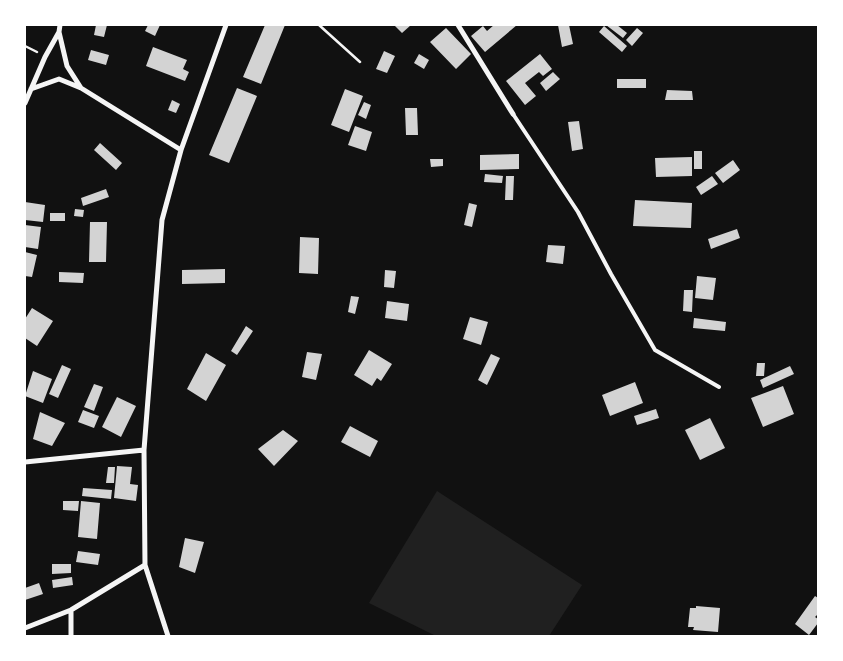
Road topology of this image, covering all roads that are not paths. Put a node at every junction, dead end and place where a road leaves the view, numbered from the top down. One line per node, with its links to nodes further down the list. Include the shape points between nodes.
1 (60, 25): 4 (street)
2 (226, 25): 9 (street)
3 (458, 25): 8 (street)
4 (59, 32): 5 (street, via 68,66); 6 (street)
5 (81, 88): 6 (street, via 59,79); 9 (street)
6 (31, 89): 7 (street)
7 (25, 104)
8 (513, 114): 10 (lane, via 578,212 655,350)
9 (182, 150): 11 (street, via 162,220)
10 (719, 386)
11 (144, 450): 12 (street); 13 (street)
12 (25, 462)
13 (145, 565): 14 (street); 17 (street)
14 (71, 610): 15 (street); 16 (street)
15 (25, 628)
16 (71, 636)
17 (168, 636)

